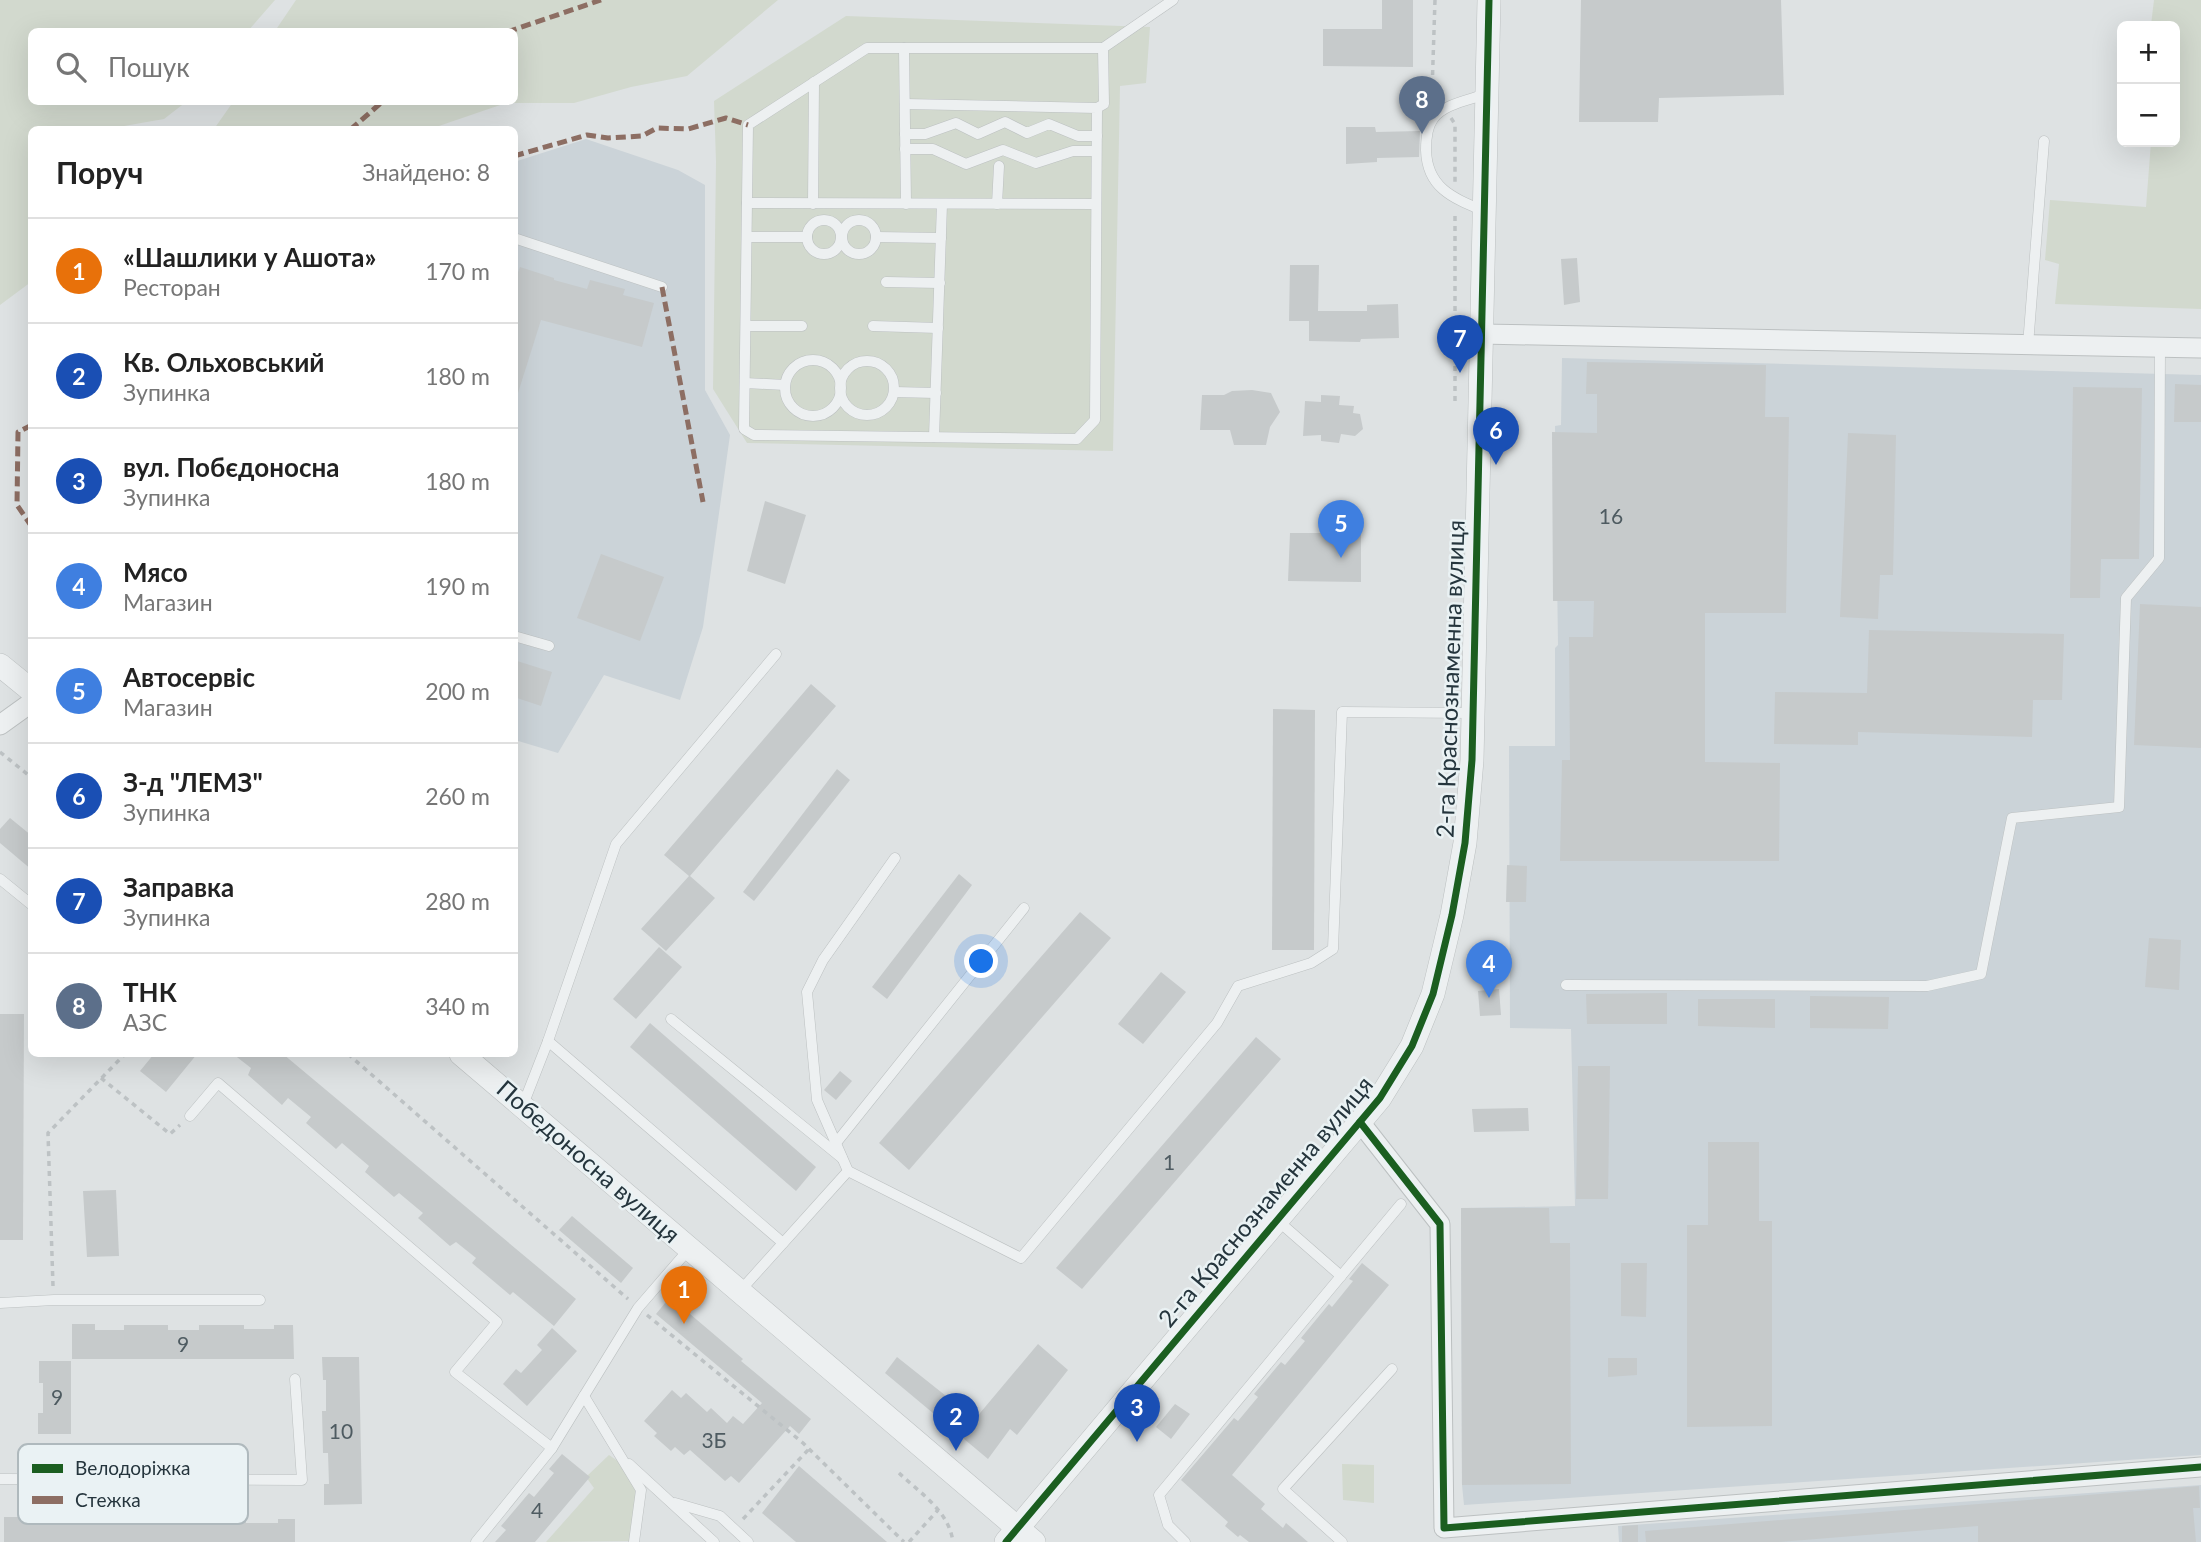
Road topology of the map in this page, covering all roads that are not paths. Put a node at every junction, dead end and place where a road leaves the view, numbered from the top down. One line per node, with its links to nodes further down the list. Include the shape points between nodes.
1 (1173, 0): 4 (lane)
2 (1489, 0): 6 (street, 2-га Краснознаменна вулиця)
3 (904, 48): 4 (lane); 5 (lane, via 867,48); 7 (lane)
4 (1103, 48): 8 (lane, via 1104,104)
5 (814, 82): 15 (lane, via 748,125); 16 (lane)
6 (1487, 94): 21 (street, 2-га Краснознаменна вулиця); 21 (lane, via 1444,109 1432,119 1426,138 1431,178 1455,199)
7 (905, 104): 8 (lane); 9 (lane)
8 (1097, 108): 10 (lane)
9 (905, 134): 10 (lane, via 925,134 956,123 978,134 1005,122 1027,133 1049,124 1078,136); 12 (lane)
10 (1097, 136): 13 (lane)
11 (2044, 141): 36 (lane)
12 (905, 149): 13 (lane, via 933,149 965,164 1003,150 1036,163 1073,150); 17 (lane)
13 (1096, 151): 20 (lane)
14 (999, 166): 19 (lane)
15 (747, 203): 16 (lane); 24 (lane)
16 (813, 204): 17 (lane)
17 (906, 204): 18 (lane)
18 (942, 204): 19 (lane); 26 (lane)
19 (997, 204): 20 (lane)
20 (1096, 204): 44 (lane, via 1095,420 1077,439)
21 (1484, 211): 35 (street, 2-га Краснознаменна вулиця)
22 (842, 235): 23 (lane, via 832,222 821,221 811,226); 23 (lane, via 839,247 825,254 814,251); 25 (lane, via 846,225 862,220 872,226); 25 (lane, via 848,250 858,254 868,251)
23 (807, 236): 24 (lane)
24 (747, 237): 31 (lane)
25 (876, 237): 26 (lane)
26 (941, 238): 29 (lane)
27 (518, 239): 30 (lane)
28 (886, 282): 29 (lane)
29 (940, 283): 34 (lane)
30 (662, 287)
31 (746, 326): 32 (lane); 39 (lane)
32 (802, 326)
33 (873, 327): 34 (lane)
34 (938, 328): 43 (lane)
35 (1481, 334): 36 (street); 51 (street, 2-га Краснознаменна вулиця)
36 (2028, 345): 37 (street)
37 (2161, 348): 38 (street); 57 (lane, via 2159,558 2126,598 2119,807 2012,818 1982,974 1927,986)
38 (2201, 348)
39 (745, 383): 40 (lane); 44 (lane, via 744,429 754,435)
40 (785, 385): 41 (lane, via 793,369 809,361 834,369); 41 (lane, via 795,410 813,416 831,410 841,394)
41 (840, 385): 42 (lane, via 851,410 868,415 885,408); 42 (lane, via 853,365 878,363 890,374)
42 (894, 392): 43 (lane)
43 (936, 393): 44 (lane)
44 (934, 437)
45 (518, 637): 46 (lane)
46 (548, 646)
47 (776, 654): 59 (lane, via 616,844)
48 (0, 665): 49 (street)
49 (28, 688)
50 (28, 705): 52 (street)
51 (1473, 713): 63 (street, 2-га Краснознаменна вулиця, via 1465,843 1433,994 1412,1046); 66 (lane, via 1342,712 1332,948 1311,964 1238,986 1217,1023 1021,1258)
52 (0, 725)
53 (895, 858): 64 (lane, via 823,960 807,992 817,1100)
54 (0, 879): 55 (lane)
55 (28, 902)
56 (1024, 908): 64 (lane)
57 (1566, 985)
58 (671, 1019): 65 (lane)
59 (548, 1041): 61 (lane); 69 (lane)
60 (465, 1057): 61 (street, Победоносна вулиця)
61 (522, 1106): 70 (street, Победоносна вулиця)
62 (190, 1116): 78 (lane, via 218,1083 497,1322 454,1372)
63 (1360, 1122): 68 (street, 2-га Краснознаменна вулиця); 80 (street, via 1440,1224 1447,1532)
64 (836, 1143): 65 (lane)
65 (843, 1159): 66 (lane)
66 (848, 1171): 69 (lane)
67 (1401, 1204): 71 (lane)
68 (1277, 1220): 71 (lane); 85 (street, 2-га Краснознаменна вулиця)
69 (783, 1243): 72 (lane)
70 (689, 1249): 72 (street, Победоносна вулиця); 77 (lane, via 638,1308)
71 (1341, 1276): 90 (lane, via 1159,1495 1168,1525)
72 (740, 1291): 85 (street, Победоносна вулиця)
73 (260, 1300): 74 (lane)
74 (0, 1303)
75 (1392, 1369): 91 (lane, via 1283,1489)
76 (295, 1378): 83 (lane, via 302,1480)
77 (584, 1396): 78 (lane); 79 (lane)
78 (552, 1448): 86 (lane)
79 (621, 1456): 84 (lane); 87 (lane, via 641,1489)
80 (2201, 1467)
81 (0, 1479): 82 (lane)
82 (18, 1479)
83 (248, 1480)
84 (671, 1502): 88 (lane); 89 (lane, via 720,1516)
85 (1019, 1537)
86 (475, 1542)
87 (634, 1542)
88 (715, 1542)
89 (748, 1542)
90 (1185, 1542)
91 (1342, 1542)

